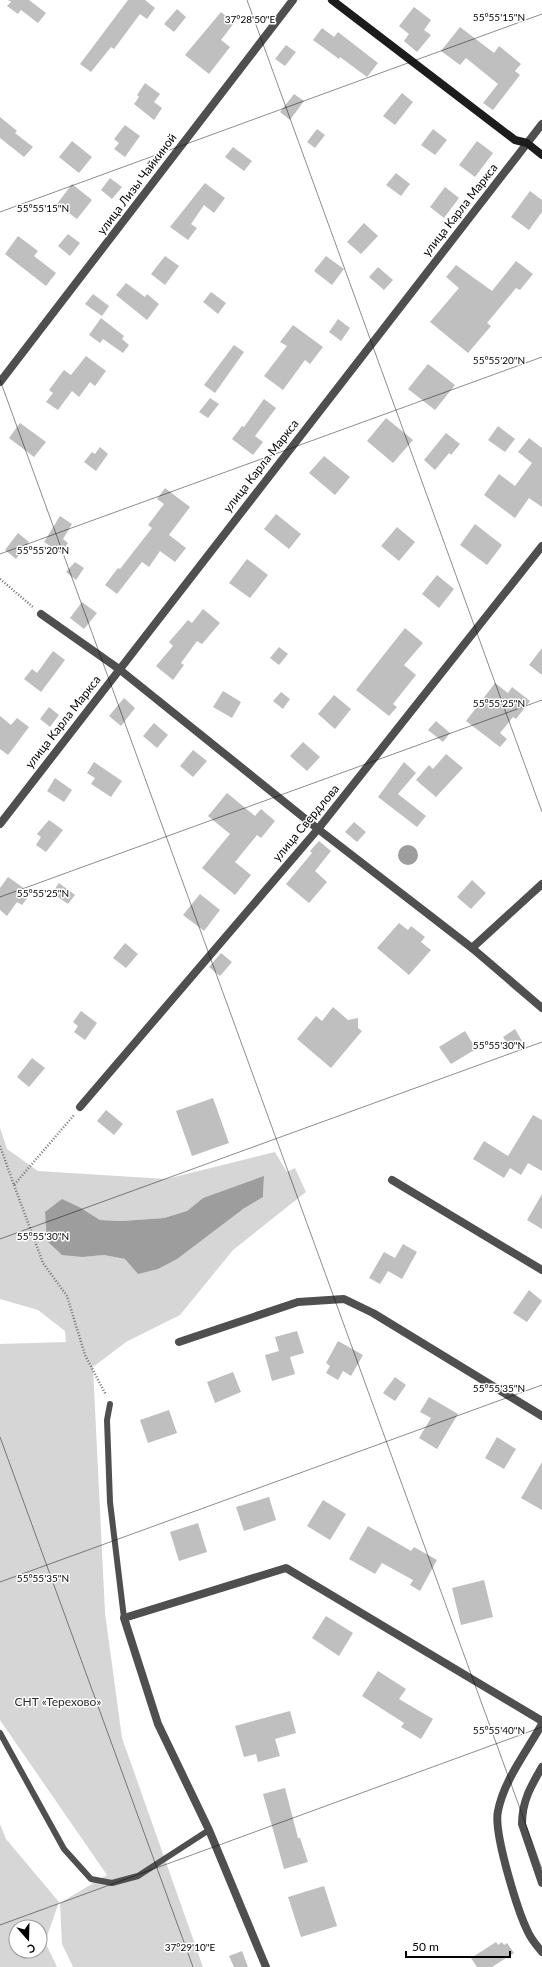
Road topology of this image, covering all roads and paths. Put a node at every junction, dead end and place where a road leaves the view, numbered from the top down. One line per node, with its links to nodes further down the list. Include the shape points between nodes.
1 (293, 0): 6 (street, улица Лизы Чайкиной)
2 (332, 0): 4 (street, via 515,140)
3 (542, 124): 4 (street, улица Карла Маркса)
4 (527, 143): 5 (street); 10 (street, улица Карла Маркса)
5 (542, 155)
6 (0, 382)
7 (542, 546): 12 (street, улица Свердлова)
8 (0, 579): 9 (path)
9 (41, 614): 10 (street)
10 (119, 669): 11 (street, улица Карла Маркса); 12 (street)
11 (0, 824)
12 (318, 829): 14 (street); 16 (street, улица Свердлова)
13 (542, 884): 14 (street)
14 (472, 948): 15 (street)
15 (542, 1008)
16 (80, 1107): 19 (path)
17 (0, 1146): 19 (path)
18 (392, 1180): 20 (street)
19 (14, 1185): 22 (path, via 43,1263 67,1296 85,1356)
20 (542, 1270)
21 (178, 1342): 23 (street, via 298,1302 344,1298)
22 (110, 1404): 24 (lane, via 107,1420 110,1502)
23 (542, 1416)
24 (124, 1618): 25 (street, via 286,1568); 28 (street, via 158,1724)
25 (542, 1722): 30 (street, via 506,1788 497,1812 499,1839 521,1916 528,1934)
26 (0, 1733): 28 (lane, via 64,1849 91,1879 112,1883 138,1876)
27 (542, 1767): 29 (street, via 527,1792 522,1824)
28 (209, 1830): 31 (street)
29 (542, 1883)
30 (542, 1952)
31 (266, 1967)

